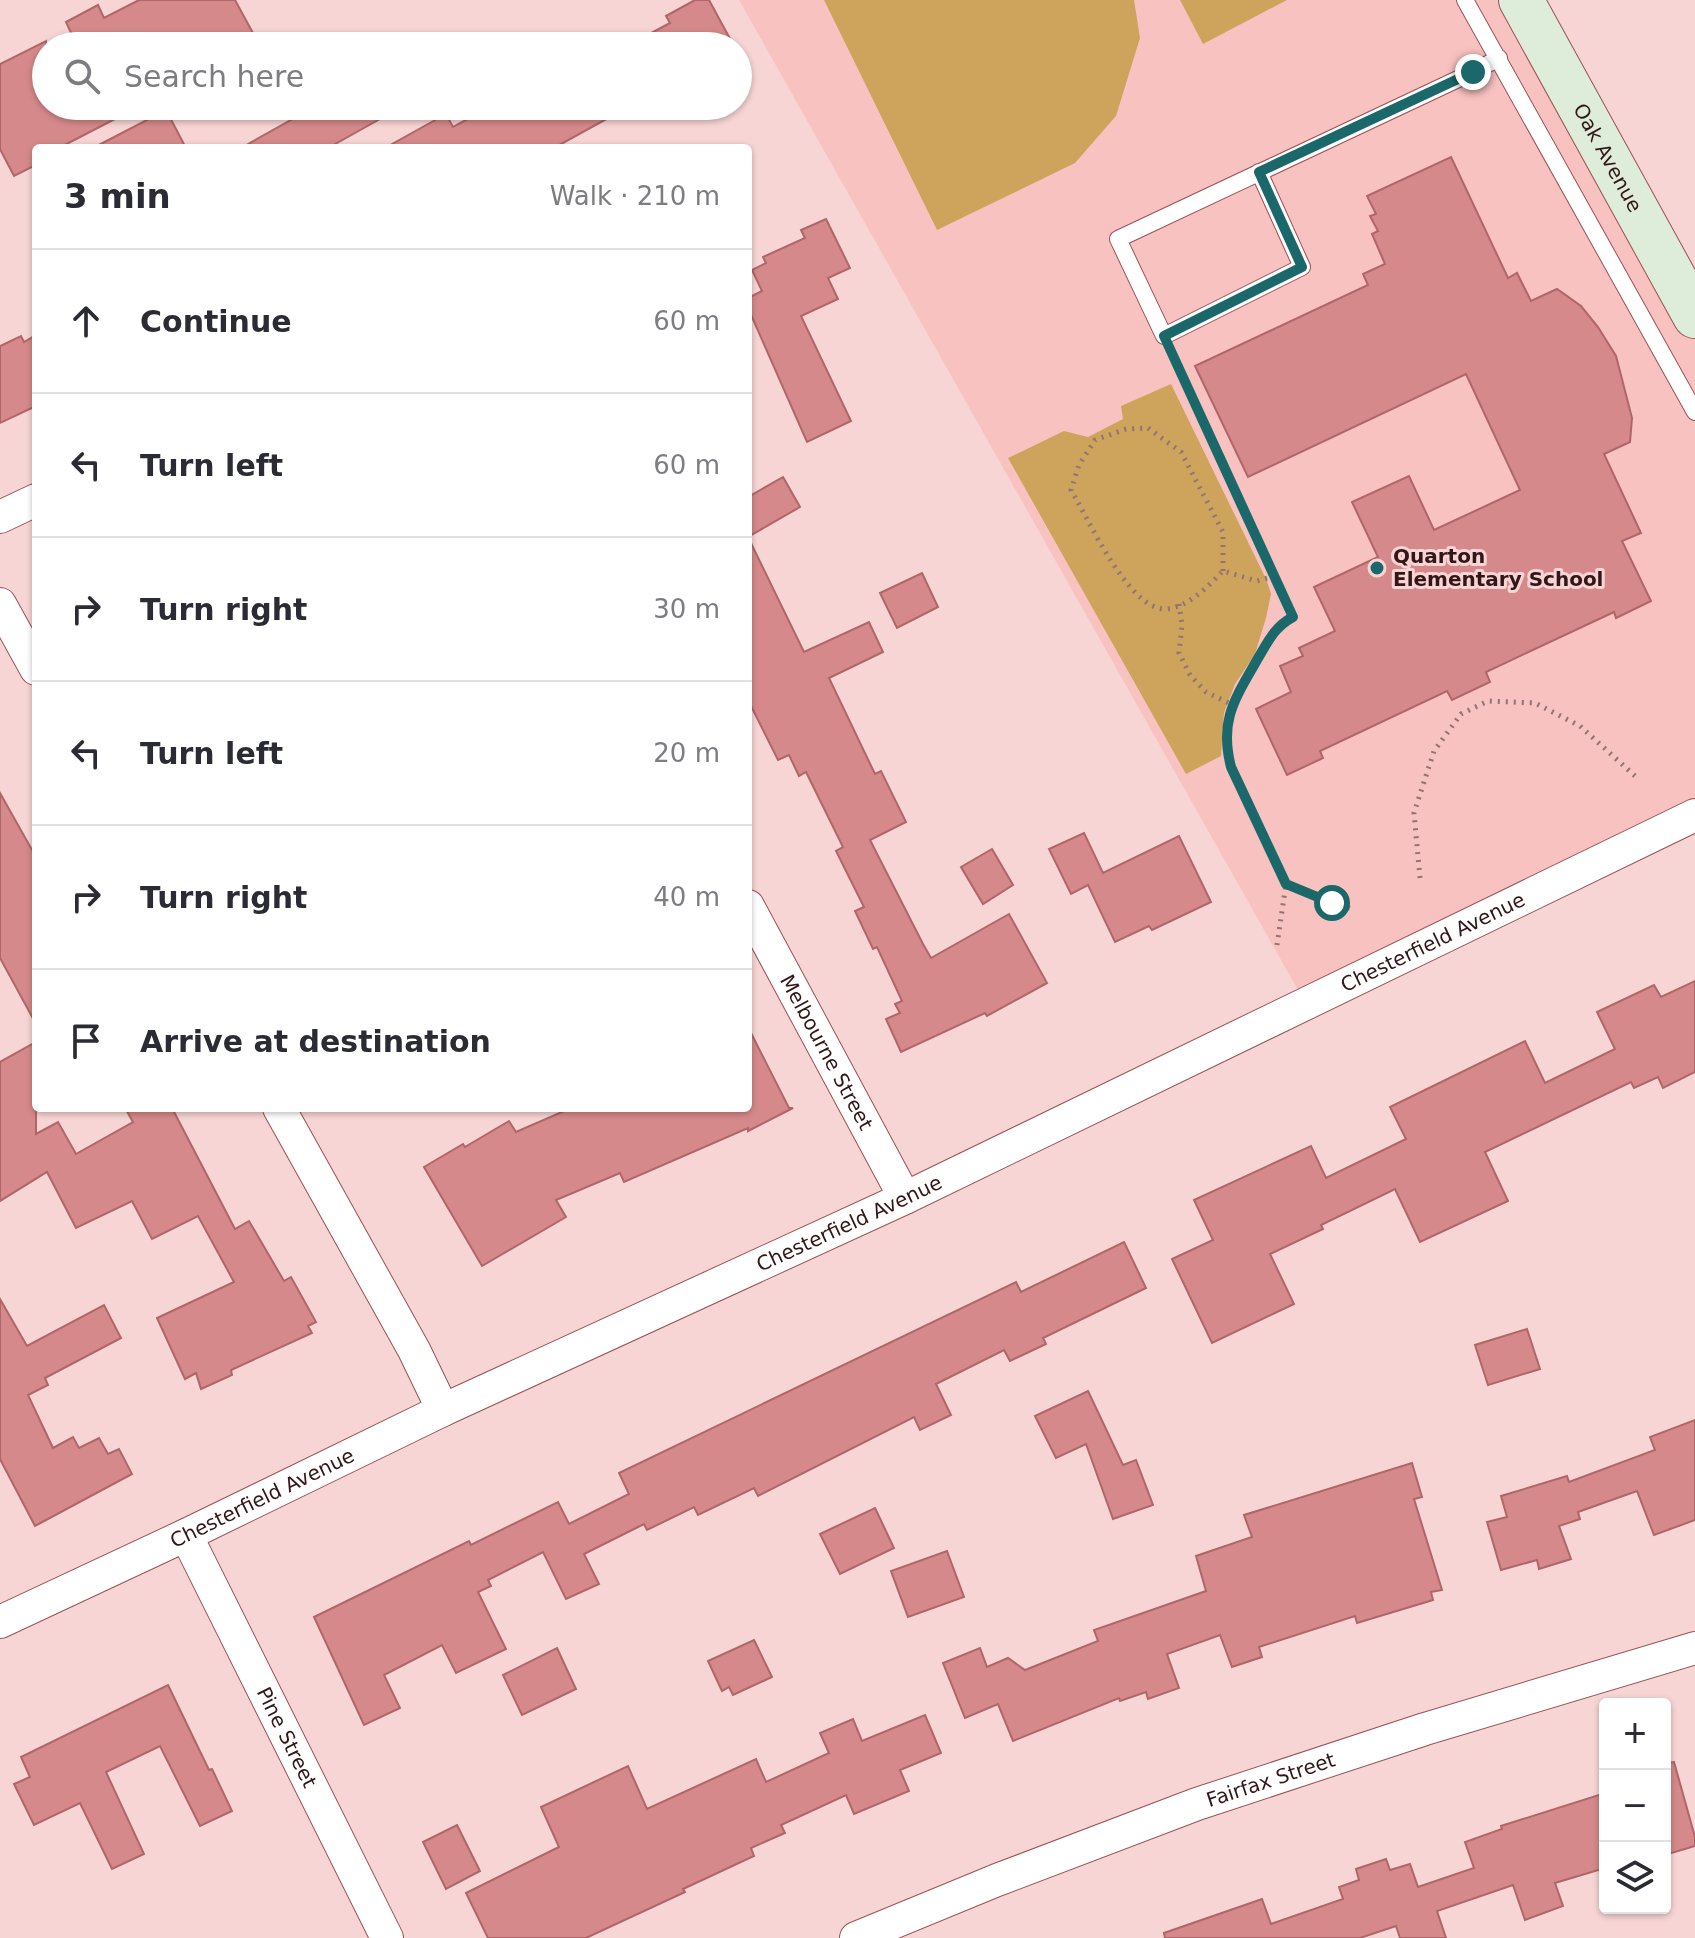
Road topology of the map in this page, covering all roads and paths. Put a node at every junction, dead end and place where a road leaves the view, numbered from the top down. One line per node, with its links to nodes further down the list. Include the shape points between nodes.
1 (1465, 0): 3 (lane)
2 (1521, 0): 5 (street, Oak Avenue)
3 (1499, 58): 4 (lane); 7 (lane)
4 (1259, 172): 6 (lane, via 1302,267); 6 (lane, via 1118,239)
5 (1695, 316)
6 (1164, 336): 11 (path)
7 (1695, 412)
8 (32, 502): 9 (street)
9 (0, 517)
10 (1223, 571): 11 (path, via 1257,581); 13 (path, via 1198,595); 13 (path, via 1223,532 1181,452 1148,428 1095,440 1071,490 1127,586 1149,604 1165,609)
11 (1275, 576): 15 (path, via 1293,617 1271,634)
12 (0, 604): 14 (street)
13 (1179, 604): 15 (path, via 1179,653 1190,675 1206,692)
14 (32, 662)
15 (1233, 705): 19 (path, via 1226,748 1231,767)
16 (1635, 776): 18 (path, via 1580,726 1535,703 1488,701 1461,714 1434,751 1414,813)
17 (1695, 815): 24 (street, Chesterfield Avenue)
18 (1420, 878)
19 (1286, 884): 20 (path); 22 (path)
20 (1353, 909)
21 (752, 913): 24 (street, Melbourne Street)
22 (1277, 945)
23 (281, 1112): 25 (street)
24 (905, 1198): 25 (street, Chesterfield Avenue)
25 (443, 1410): 26 (street, Chesterfield Avenue)
26 (186, 1535): 27 (street, Chesterfield Avenue); 29 (street, Pine Street)
27 (0, 1622)
28 (1695, 1648): 30 (street, Fairfax Street, via 1197,1804)
29 (387, 1938)
30 (856, 1938)

